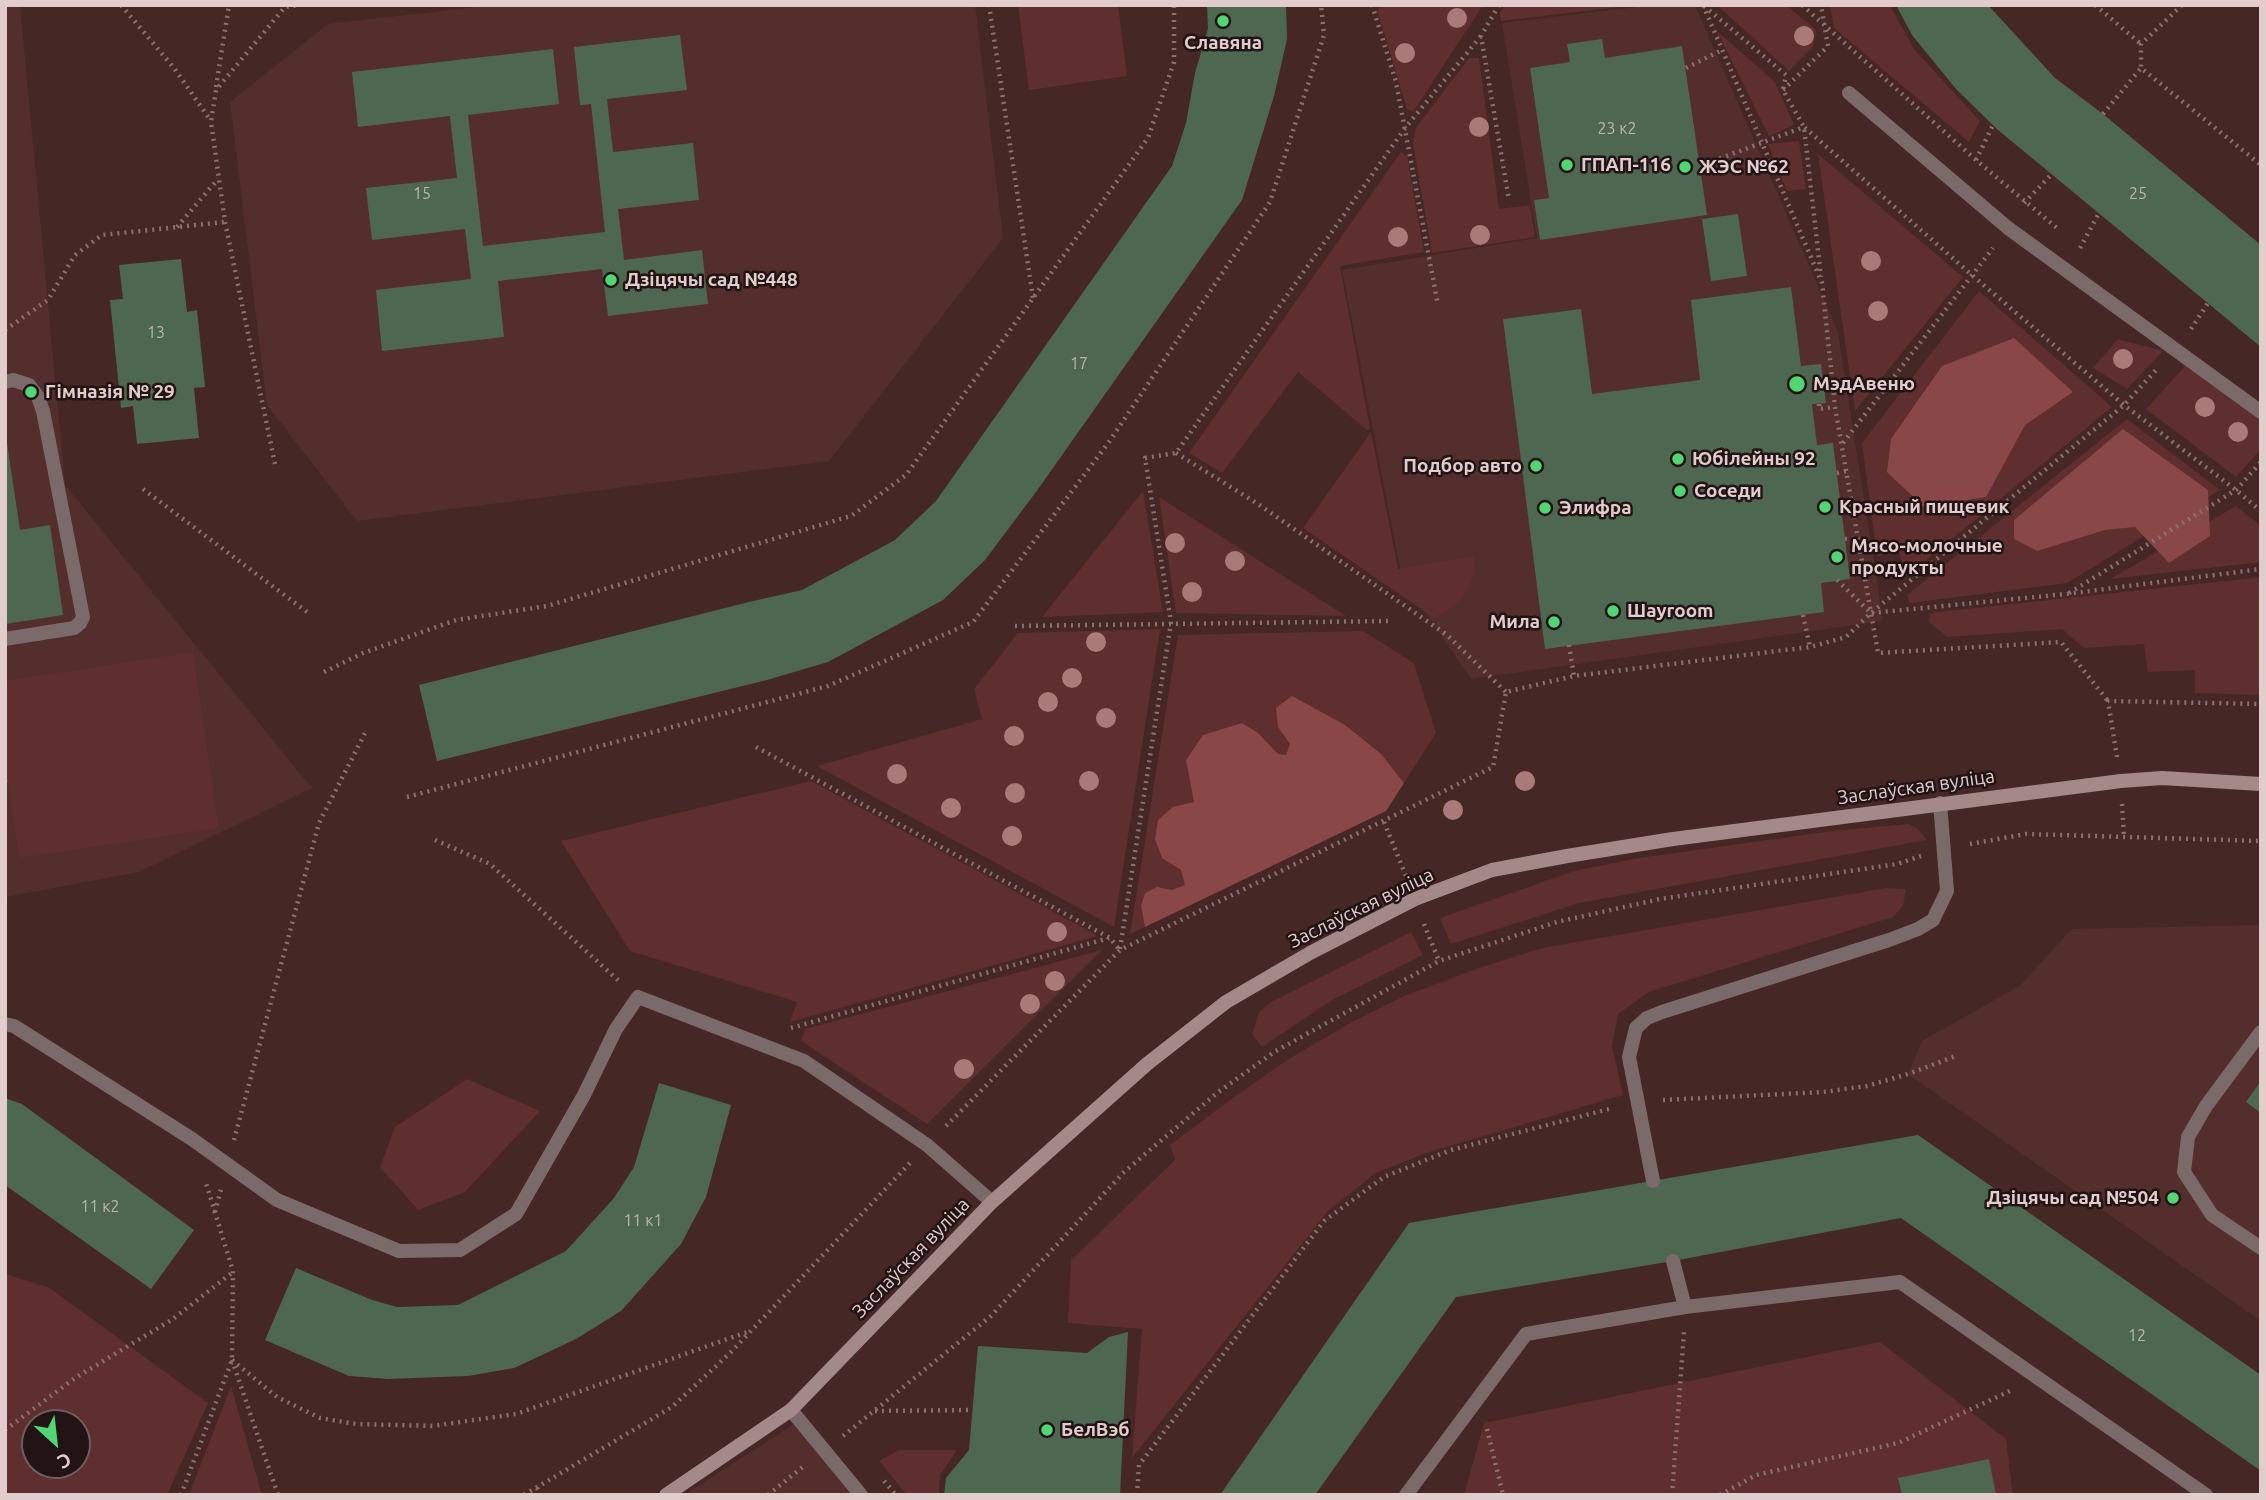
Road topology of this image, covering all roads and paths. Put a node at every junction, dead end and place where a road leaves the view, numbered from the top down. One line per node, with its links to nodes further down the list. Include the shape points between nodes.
1 (121, 5): 25 (path, via 174,68)
2 (229, 5): 21 (path)
3 (299, 5): 14 (path)
4 (989, 5): 44 (path)
5 (1174, 5): 44 (path, via 1174,62 1149,138)
6 (1321, 5): 89 (path, via 1324,35 1270,202 1109,442 973,622 828,685)
7 (1372, 5): 28 (path)
8 (1499, 5): 16 (path)
9 (1703, 5): 18 (path); 22 (path, via 1786,75)
10 (1801, 5): 15 (path)
11 (1821, 5): 15 (path)
12 (2095, 5): 17 (path)
13 (2182, 5): 17 (path)
14 (283, 6): 21 (path)
15 (1824, 24): 22 (path, via 1828,46); 30 (path)
16 (1481, 36): 28 (path); 34 (path)
17 (2141, 44): 20 (path)
18 (1723, 50): 19 (path); 29 (path)
19 (1686, 68)
20 (2141, 68): 24 (path); 31 (path)
21 (216, 90): 25 (path)
22 (1783, 90): 27 (path)
23 (1849, 93): 49 (lane, via 2008,228)
24 (2103, 114)
25 (211, 122): 33 (path)
26 (1993, 125): 30 (path)
27 (1804, 127): 29 (path); 42 (path); 43 (path)
28 (1405, 128): 46 (path); 56 (path)
29 (1762, 142): 32 (path); 43 (path)
30 (1976, 160): 38 (path)
31 (2261, 165)
32 (1700, 166)
33 (218, 179): 36 (path); 37 (path)
34 (1509, 200)
35 (2099, 213): 40 (path)
36 (225, 222): 37 (path); 58 (path)
37 (176, 227): 47 (path, via 102,235 75,254 48,300)
38 (2062, 232)
39 (2071, 240): 40 (path)
40 (2080, 248): 41 (path)
41 (2091, 256)
42 (1973, 276): 52 (path); 55 (path)
43 (1822, 283): 53 (path)
44 (1033, 298): 80 (path, via 905,475 851,516 547,606 456,620)
45 (2208, 303): 48 (path)
46 (1438, 305)
47 (5, 330)
48 (2188, 333)
49 (2176, 348): 52 (path); 54 (lane)
50 (5, 383): 77 (lane, via 13,380 29,385 43,411 83,617 74,628)
51 (1819, 404): 53 (path, via 1819,409)
52 (2124, 405): 62 (path); 71 (path)
53 (1835, 407): 55 (path)
54 (2261, 412)
55 (1842, 444): 59 (path)
56 (1176, 453): 75 (path, via 1145,458); 82 (path, via 1447,635)
57 (2261, 462): 62 (path)
58 (275, 464)
59 (1847, 471): 60 (path); 63 (path)
60 (1837, 473)
61 (143, 489): 72 (path)
62 (2236, 490): 65 (path); 70 (path)
63 (1852, 504): 64 (path); 66 (path)
64 (1841, 506)
65 (2261, 511)
66 (1858, 537): 67 (path); 71 (path)
67 (1845, 539)
68 (2261, 569): 70 (path)
69 (1837, 580): 71 (path)
70 (2066, 594): 71 (path)
71 (1871, 613): 79 (path, via 1846,637); 83 (path, via 1878,653 2062,642)
72 (311, 615)
73 (1803, 615): 79 (path)
74 (1389, 621): 75 (path)
75 (1171, 622): 76 (path); 98 (path)
76 (1015, 626)
77 (5, 639)
78 (1569, 645): 81 (path)
79 (1810, 647): 81 (path)
80 (324, 672)
81 (1574, 676): 82 (path)
82 (1506, 692): 91 (path, via 1493,767)
83 (2108, 701): 84 (path); 87 (path)
84 (2261, 704)
85 (365, 733): 108 (path, via 319,823)
86 (756, 747): 97 (path)
87 (2121, 781): 88 (main road, Заслаўская вуліца, via 2162,778); 90 (main road, Заслаўская вуліца)
88 (2261, 784)
89 (407, 797)
90 (1940, 803): 94 (lane); 110 (main road, Заслаўская вуліца, via 1567,856 1492,870 1415,899 1226,1002 1147,1064)
91 (1384, 822): 95 (path); 98 (path)
92 (435, 840): 100 (path, via 490,864)
93 (2261, 841): 94 (path, via 2026,834)
94 (1946, 848): 99 (path, via 1897,864 1660,899 1557,922); 105 (lane, via 1948,891 1933,920 1918,929 1647,1018 1636,1028 1629,1057)
95 (1399, 858)
96 (1426, 926): 99 (path)
97 (1110, 937): 98 (path); 103 (path)
98 (1120, 950): 107 (path)
99 (1439, 961): 122 (path, via 1274,1052 1217,1093 1124,1172 991,1316)
100 (638, 997): 103 (lane); 108 (lane, via 516,1214 460,1250 399,1251 278,1199)
101 (5, 1024): 106 (lane)
102 (2261, 1032): 112 (lane, via 2206,1106 2189,1137 2184,1172 2212,1216)
103 (749, 1040): 107 (lane, via 804,1061)
104 (1956, 1056): 105 (path, via 1867,1086)
105 (1638, 1101): 109 (lane); 133 (path, via 1451,1150 1384,1177 1324,1221 1139,1465)
106 (192, 1139): 108 (lane); 111 (path)
107 (927, 1145): 110 (lane); 116 (path)
108 (228, 1164): 111 (path)
109 (1653, 1181)
110 (992, 1202): 120 (main road, Заслаўская вуліца)
111 (215, 1212): 114 (path)
112 (2261, 1248)
113 (1673, 1261): 115 (lane)
114 (233, 1271): 117 (path); 123 (path, via 173,1319 75,1378)
115 (1685, 1307): 118 (lane, via 1900,1282); 119 (lane, via 1526,1334); 136 (path)
116 (751, 1331): 117 (path, via 516,1414 433,1426 320,1418 276,1397); 125 (path, via 672,1407)
117 (232, 1360): 126 (path); 127 (path)
118 (2038, 1378): 137 (path, via 1898,1443 1755,1475); 138 (lane)
119 (1479, 1397): 134 (lane); 135 (path)
120 (791, 1410): 124 (lane); 130 (main road, Заслаўская вуліца)
121 (972, 1410): 122 (path)
122 (874, 1411): 124 (path)
123 (5, 1430)
124 (823, 1450): 131 (path); 132 (lane)
125 (537, 1488): 128 (path); 129 (path)
126 (181, 1495)
127 (278, 1495)
128 (524, 1495)
129 (541, 1495)
130 (666, 1495)
131 (768, 1495)
132 (861, 1495)
133 (1137, 1495)
134 (1406, 1495)
135 (1503, 1495)
136 (1672, 1495)
137 (1720, 1495)
138 (2206, 1495)

